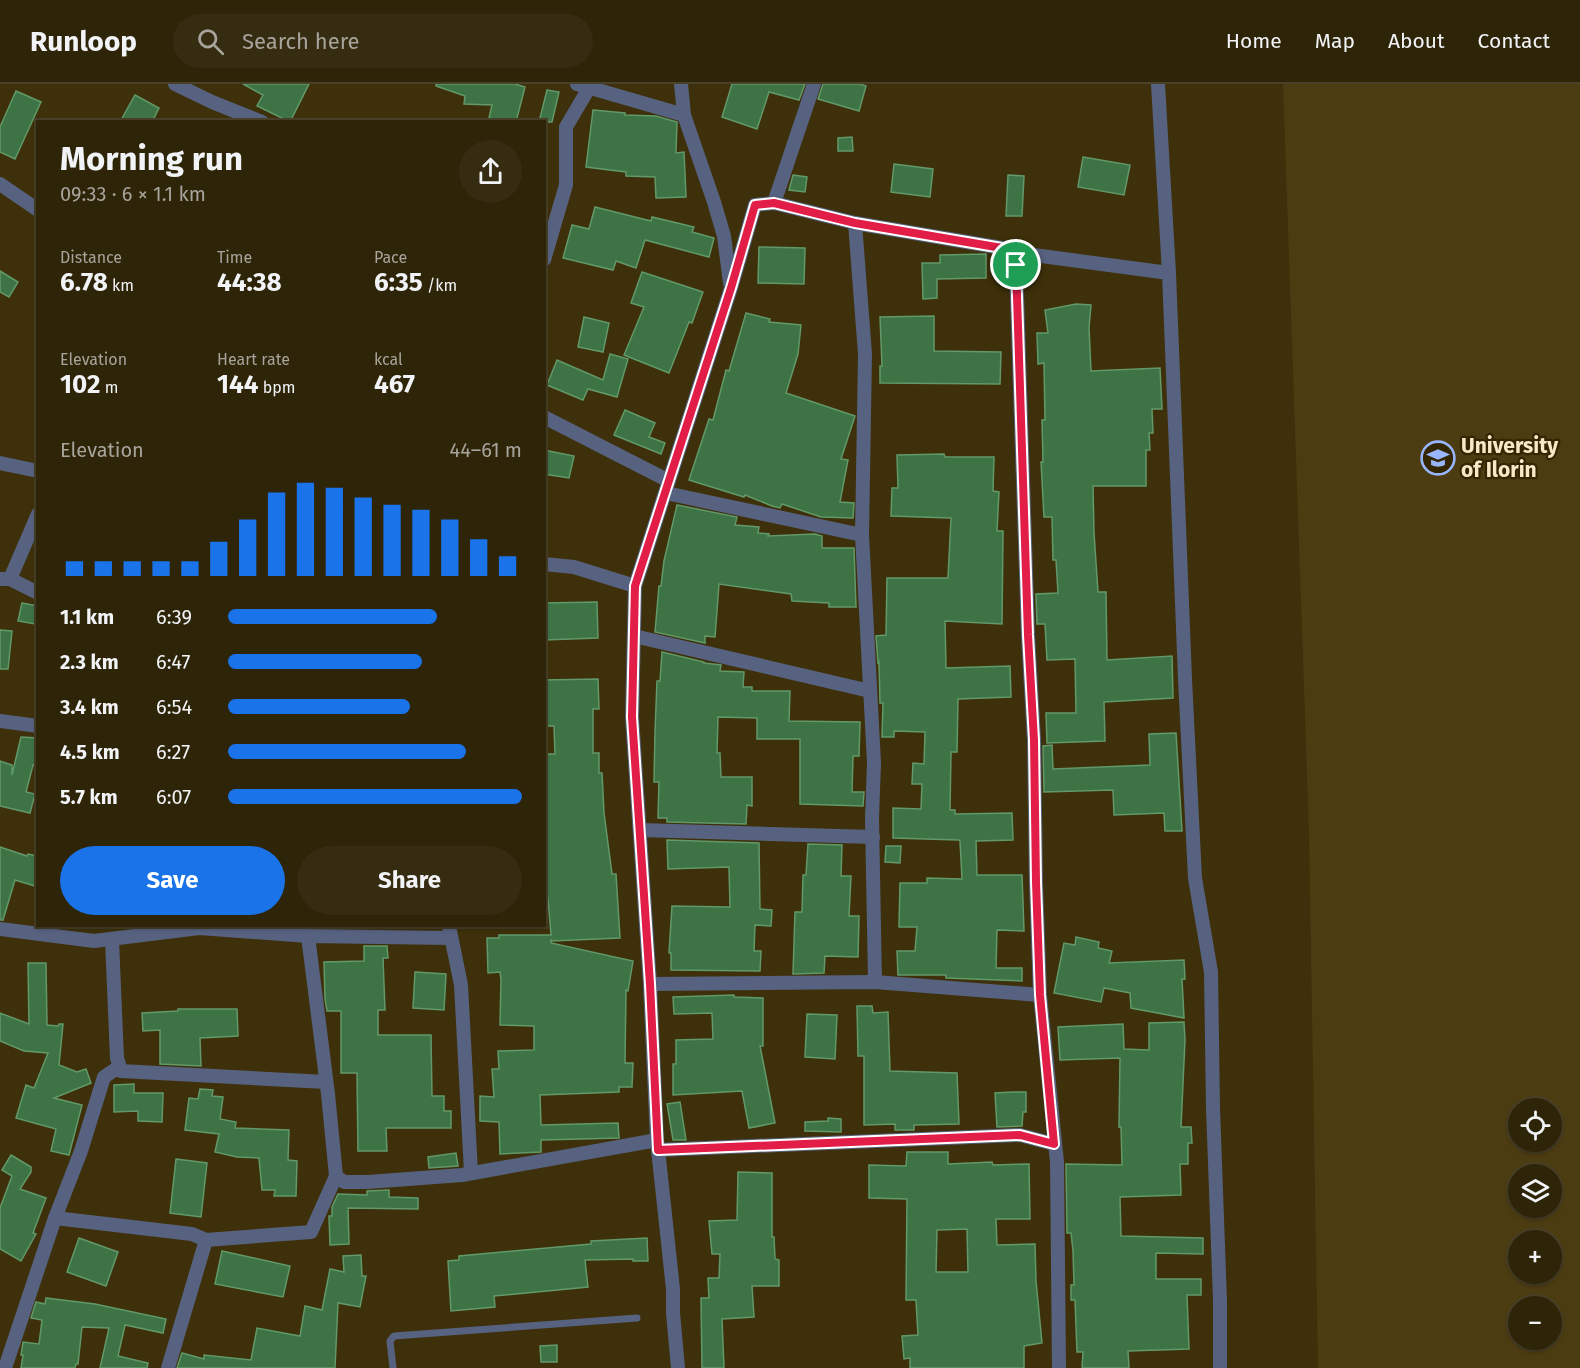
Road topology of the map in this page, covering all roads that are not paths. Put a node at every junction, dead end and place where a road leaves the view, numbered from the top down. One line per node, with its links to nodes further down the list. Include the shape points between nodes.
1 (175, 84): 7 (street)
2 (681, 84): 6 (street)
3 (814, 84): 9 (street)
4 (1158, 84): 14 (street)
5 (583, 86): 6 (street); 13 (street, via 566,127 566,185)
6 (684, 115): 15 (street, via 721,225)
7 (257, 120)
8 (0, 184): 10 (street)
9 (774, 203): 11 (street); 15 (street, via 755,205)
10 (36, 209)
11 (855, 223): 12 (street); 21 (street, via 865,354)
12 (1011, 252): 14 (street); 39 (street, via 1016,265)
13 (546, 253)
14 (1169, 273): 54 (street, via 1195,879 1211,972)
15 (731, 288): 19 (street)
16 (546, 418): 19 (street)
17 (0, 463): 18 (street)
18 (36, 471)
19 (668, 487): 21 (street); 24 (street)
20 (36, 518): 23 (street)
21 (862, 535): 27 (street)
22 (546, 564): 24 (street, via 574,567)
23 (5, 579): 25 (street)
24 (635, 586): 26 (street)
25 (36, 592)
26 (634, 636): 27 (street); 30 (street, via 632,717)
27 (870, 690): 31 (street)
28 (0, 721): 29 (street)
29 (36, 726)
30 (640, 830): 31 (street); 38 (street)
31 (873, 837): 37 (street)
32 (199, 927): 35 (street); 36 (street)
33 (0, 928): 36 (street)
34 (450, 932): 35 (street); 44 (street, via 461,985)
35 (308, 936): 41 (street)
36 (112, 940): 40 (street)
37 (875, 982): 38 (street); 39 (street)
38 (650, 984): 43 (street)
39 (1040, 995): 42 (street)
40 (119, 1067): 41 (street, via 121,1071 133,1072); 46 (street, via 104,1077)
41 (326, 1082): 45 (street)
42 (1054, 1144): 43 (street, via 1020,1135); 53 (street)
43 (657, 1145): 44 (street); 52 (street)
44 (471, 1172): 45 (street, via 368,1182 344,1182)
45 (336, 1176): 47 (street, via 311,1232)
46 (55, 1218): 47 (street, via 192,1234); 49 (street)
47 (206, 1240): 50 (street)
48 (637, 1318): 51 (lane, via 394,1335 390,1341)
49 (5, 1368)
50 (168, 1368)
51 (393, 1368)
52 (678, 1368)
53 (1059, 1368)
54 (1220, 1368)

